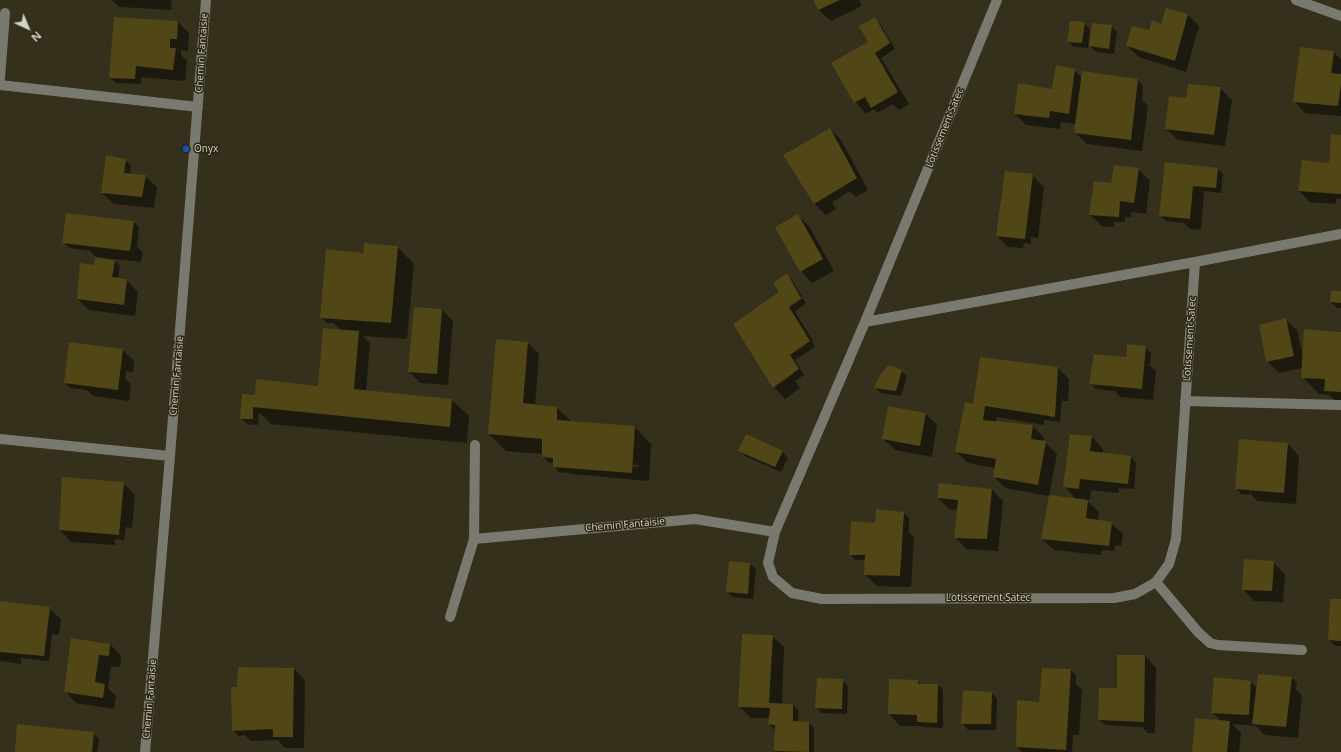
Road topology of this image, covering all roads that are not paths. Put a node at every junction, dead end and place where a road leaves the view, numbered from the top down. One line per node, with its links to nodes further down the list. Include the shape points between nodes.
1 (206, 0): 8 (street, Chemin Fantaisie)
2 (997, 0): 11 (street, Lotissement Satec)
3 (1296, 0): 5 (street)
4 (5, 13): 6 (street)
5 (1341, 16)
6 (0, 78)
7 (0, 86): 8 (street)
8 (198, 107): 16 (street, Chemin Fantaisie)
9 (1341, 234): 10 (street)
10 (1195, 262): 11 (street); 12 (street, Lotissement Satec)
11 (865, 322): 17 (street, Lotissement Satec)
12 (1185, 401): 13 (street); 19 (street, Lotissement Satec, via 1176,539 1169,564)
13 (1341, 405)
14 (0, 440): 16 (street)
15 (475, 445): 18 (street)
16 (170, 456): 22 (street, Chemin Fantaisie)
17 (775, 532): 18 (street, Chemin Fantaisie, via 695,519); 19 (street, Lotissement Satec, via 768,563 773,577 792,593 822,599 1114,598 1135,594)
18 (474, 539): 20 (street)
19 (1156, 582): 21 (street, via 1210,643 1218,646)
20 (450, 617)
21 (1302, 650)
22 (146, 752)

